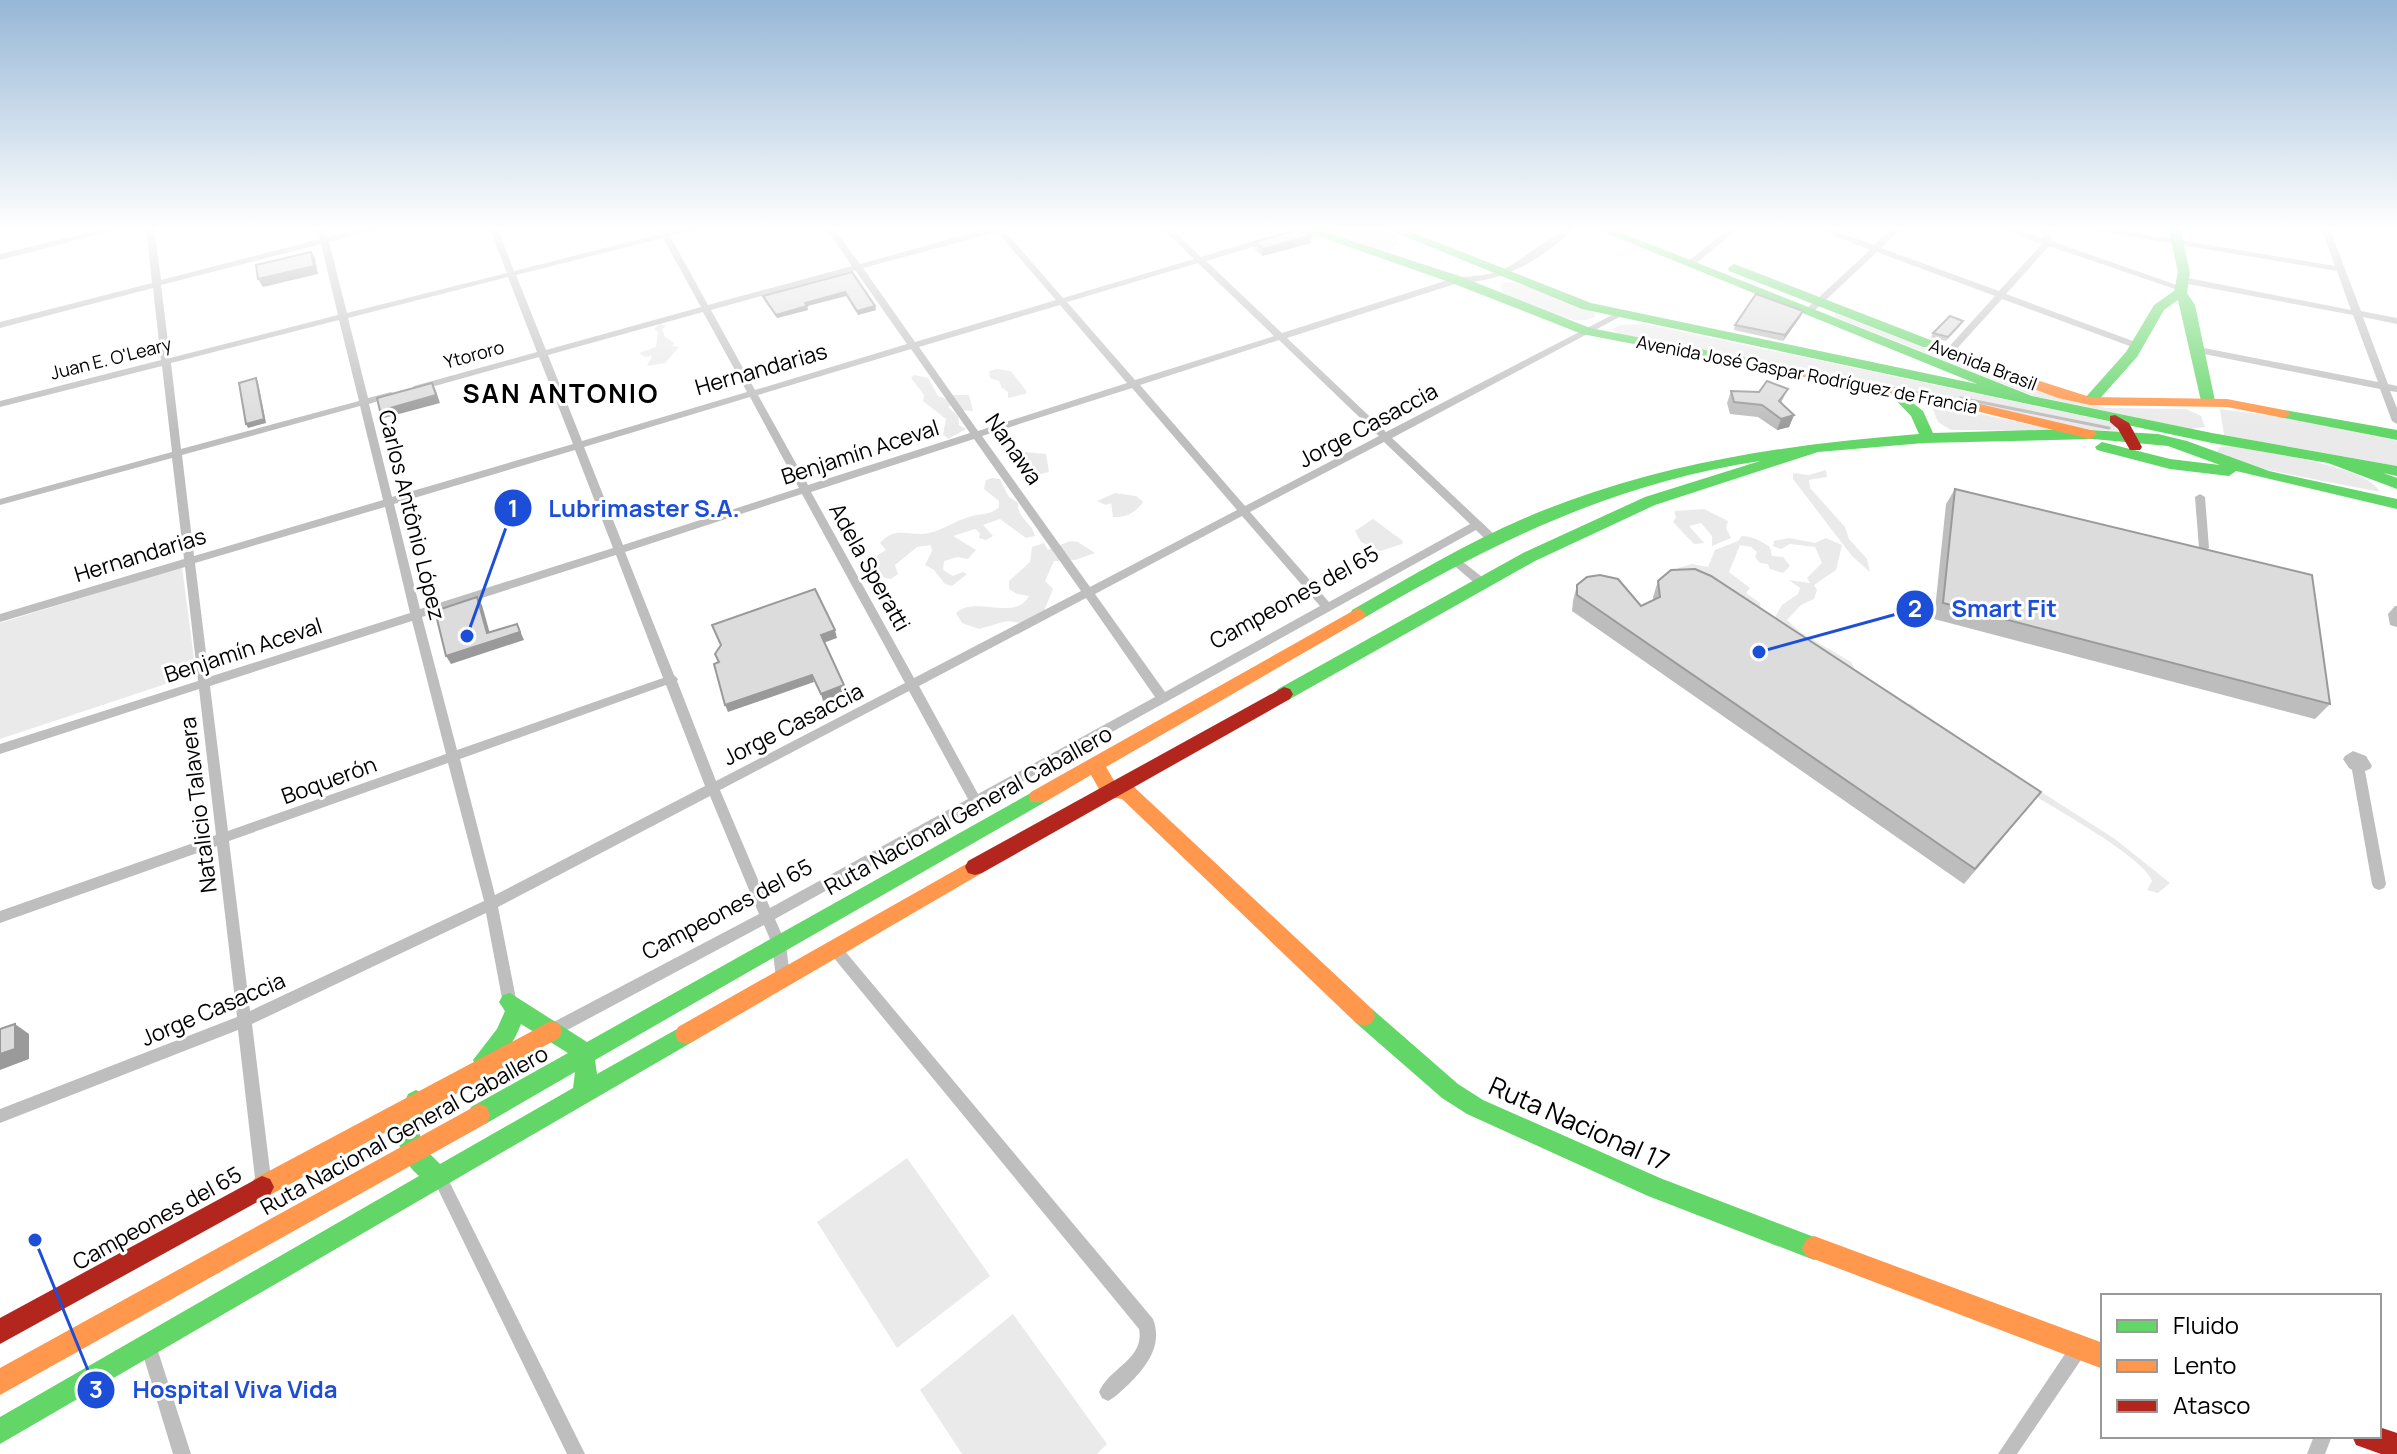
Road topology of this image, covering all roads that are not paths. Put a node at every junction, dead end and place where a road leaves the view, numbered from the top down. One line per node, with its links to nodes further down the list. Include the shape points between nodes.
1 (115, 295): 29 (street)
2 (158, 295): 37 (street, Natalicio Talavera)
3 (338, 295): 27 (street, Carlos Antônio López)
4 (426, 295): 27 (street, Juan E. O'Leary)
5 (520, 295): 36 (street)
6 (699, 295): 24 (street, Adela Speratti)
7 (754, 295): 24 (street, Ytororo)
8 (877, 295): 32 (street, Nanawa)
9 (1056, 295): 22 (street)
10 (1082, 295): 22 (street, Hernandarias)
11 (1236, 295): 31 (street)
12 (1410, 295): 31 (street, Benjamín Aceval)
13 (1520, 295): 30 (main road, Avenida José Gaspar Rodríguez de Francia)
14 (1547, 295): 26 (main road)
15 (1786, 295): 23 (main road, Avenida Brasil)
16 (1826, 295): 23 (street)
17 (2001, 295): 33 (street); 35 (street)
18 (2172, 295): 33 (main road)
19 (2184, 295): 34 (main road)
20 (2234, 295): 25 (street)
21 (2349, 295): 25 (street)
22 (1061, 301): 32 (street, Hernandarias); 39 (street)
23 (1814, 306): 35 (main road, Avenida Brasil); 44 (main road, Avenida Brasil)
24 (706, 308): 36 (street, Ytororo); 42 (street, Adela Speratti)
25 (2356, 313): 28 (street); 40 (street)
26 (1621, 314): 30 (street, Jorge Casaccia); 44 (main road)
27 (343, 316): 37 (street, Juan E. O'Leary); 46 (street, Carlos Antônio López)
28 (2397, 321)
29 (0, 325)
30 (1587, 331): 43 (main road, Avenida José Gaspar Rodríguez de Francia); 57 (street, Jorge Casaccia)
31 (1278, 337): 39 (street, Benjamín Aceval); 57 (street)
32 (915, 346): 42 (street, Hernandarias); 51 (street, Nanawa)
33 (2138, 346): 38 (main road)
34 (2199, 350): 40 (street); 48 (main road)
35 (1949, 352): 45 (main road, Avenida Brasil)
36 (543, 353): 46 (street, Ytororo); 58 (street)
37 (167, 362): 47 (street, Juan E. O'Leary); 61 (street, Natalicio Talavera)
38 (2109, 383): 45 (main road); 49 (main road)
39 (1132, 384): 51 (street, Benjamín Aceval); 72 (street)
40 (2384, 387): 41 (street); 50 (street)
41 (2397, 389)
42 (753, 392): 58 (street, Hernandarias); 67 (street, Adela Speratti)
43 (1896, 393): 53 (main road, Avenida José Gaspar Rodríguez de Francia); 55 (main road, via 1918,414)
44 (2028, 400): 49 (main road)
45 (2090, 401): 49 (main road, Avenida Brasil)
46 (364, 402): 61 (street, Ytororo); 69 (street, Carlos Antônio López)
47 (0, 404)
48 (2210, 409): 49 (main road, via 2174,401); 54 (main road, via 2291,413); 60 (main road)
49 (2115, 410): 56 (main road); 60 (main road)
50 (2397, 421)
51 (979, 435): 67 (street, Benjamín Aceval); 80 (street, Nanawa)
52 (2011, 435): 53 (main road, Ruta Nacional General Caballero); 55 (main road, Ruta Nacional General Caballero); 62 (main road, Ruta Nacional General Caballero)
53 (2092, 435): 56 (main road, Ruta Nacional General Caballero)
54 (2397, 435)
55 (1927, 437): 59 (main road, Ruta Nacional General Caballero)
56 (2129, 437): 60 (main road, Ruta Nacional General Caballero, via 2161,439); 62 (main road)
57 (1384, 439): 72 (street, Jorge Casaccia); 73 (street)
58 (577, 444): 69 (street, Hernandarias); 75 (street)
59 (1826, 445): 74 (main road, Ruta Nacional General Caballero, via 1636,484); 79 (main road, via 1638,506)
60 (2205, 453): 62 (main road, Ruta Nacional General Caballero); 63 (main road); 71 (main road, via 2274,477)
61 (176, 455): 70 (street, Ytororo); 78 (street, Natalicio Talavera)
62 (2144, 457)
63 (2333, 460): 64 (main road); 65 (main road)
64 (2354, 467): 66 (main road); 71 (main road, via 2385,488)
65 (2397, 471)
66 (2397, 484)
67 (806, 490): 75 (street, Benjamín Aceval); 86 (street, Adela Speratti)
68 (2200, 497): 76 (street)
69 (388, 501): 78 (street, Hernandarias); 82 (street, Carlos Antônio López)
70 (0, 502)
71 (2394, 503)
72 (1244, 512): 80 (street, Jorge Casaccia); 81 (street)
73 (1475, 526): 74 (street); 81 (street, Campeones del 65)
74 (1492, 539): 77 (main road, Ruta Nacional General Caballero)
75 (619, 548): 82 (street, Benjamín Aceval); 84 (street)
76 (2204, 548)
77 (1454, 559): 79 (street); 89 (main road, Ruta Nacional General Caballero)
78 (191, 561): 83 (street, Hernandarias); 85 (street, Natalicio Talavera)
79 (1482, 583): 94 (main road)
80 (1090, 594): 86 (street, Jorge Casaccia); 87 (street, Nanawa)
81 (1326, 606): 87 (street, Campeones del 65)
82 (416, 614): 85 (street, Benjamín Aceval); 90 (street, Carlos Antônio López)
83 (0, 618)
84 (672, 679): 90 (street, Boquerón); 93 (street)
85 (204, 685): 88 (street, Benjamín Aceval); 96 (street, Natalicio Talavera)
86 (912, 685): 93 (street, Jorge Casaccia); 95 (street, Adela Speratti)
87 (1162, 697): 95 (street, Campeones del 65)
88 (0, 749)
89 (1116, 753): 92 (main road, Ruta Nacional General Caballero); 94 (main road, Ruta Nacional 17)
90 (452, 757): 96 (street, Boquerón); 98 (street, Carlos Antônio López)
91 (2357, 759): 97 (street)
92 (1095, 765): 94 (main road, Ruta Nacional 17); 101 (main road, Ruta Nacional General Caballero)
93 (712, 787): 98 (street, Jorge Casaccia); 100 (street)
94 (1120, 788): 102 (main road); 118 (main road, Ruta Nacional 17, via 1376,1028 1475,1107 1656,1188)
95 (975, 800): 100 (street, Campeones del 65)
96 (222, 839): 99 (street, Boquerón); 105 (street, Natalicio Talavera)
97 (2379, 884)
98 (491, 904): 104 (street, Carlos Antônio López); 105 (street, Jorge Casaccia)
99 (0, 917)
100 (766, 917): 101 (street); 106 (street, Campeones del 65)
101 (779, 944): 103 (street); 108 (main road, Ruta Nacional General Caballero)
102 (834, 948): 103 (main road); 121 (street, via 1147,1325 1149,1338 1141,1357)
103 (783, 978): 110 (main road)
104 (511, 1009): 106 (main road); 107 (street, Carlos Antônio López); 109 (main road, via 506,1035)
105 (246, 1020): 112 (street, Jorge Casaccia); 115 (street, Natalicio Talavera)
106 (551, 1031): 107 (main road, Campeones del 65); 108 (main road, via 572,1039)
107 (519, 1047): 109 (main road, Campeones del 65)
108 (585, 1056): 110 (main road); 113 (main road, Ruta Nacional General Caballero)
109 (472, 1071): 111 (main road, Campeones del 65)
110 (583, 1093): 114 (main road)
111 (416, 1101): 113 (main road, via 407,1128); 115 (main road, Campeones del 65)
112 (0, 1116)
113 (410, 1153): 114 (main road, via 421,1168); 120 (main road, Ruta Nacional General Caballero)
114 (439, 1176): 117 (main road); 126 (street)
115 (264, 1187): 116 (main road, Campeones del 65)
116 (0, 1332)
117 (148, 1345): 122 (main road); 125 (street)
118 (2079, 1348): 119 (main road, Ruta Nacional 17); 127 (street)
119 (2101, 1355)
120 (0, 1382)
121 (1108, 1392)
122 (0, 1431)
123 (2371, 1438): 124 (main road)
124 (2397, 1446)
125 (182, 1454)
126 (576, 1454)
127 (2007, 1454)

